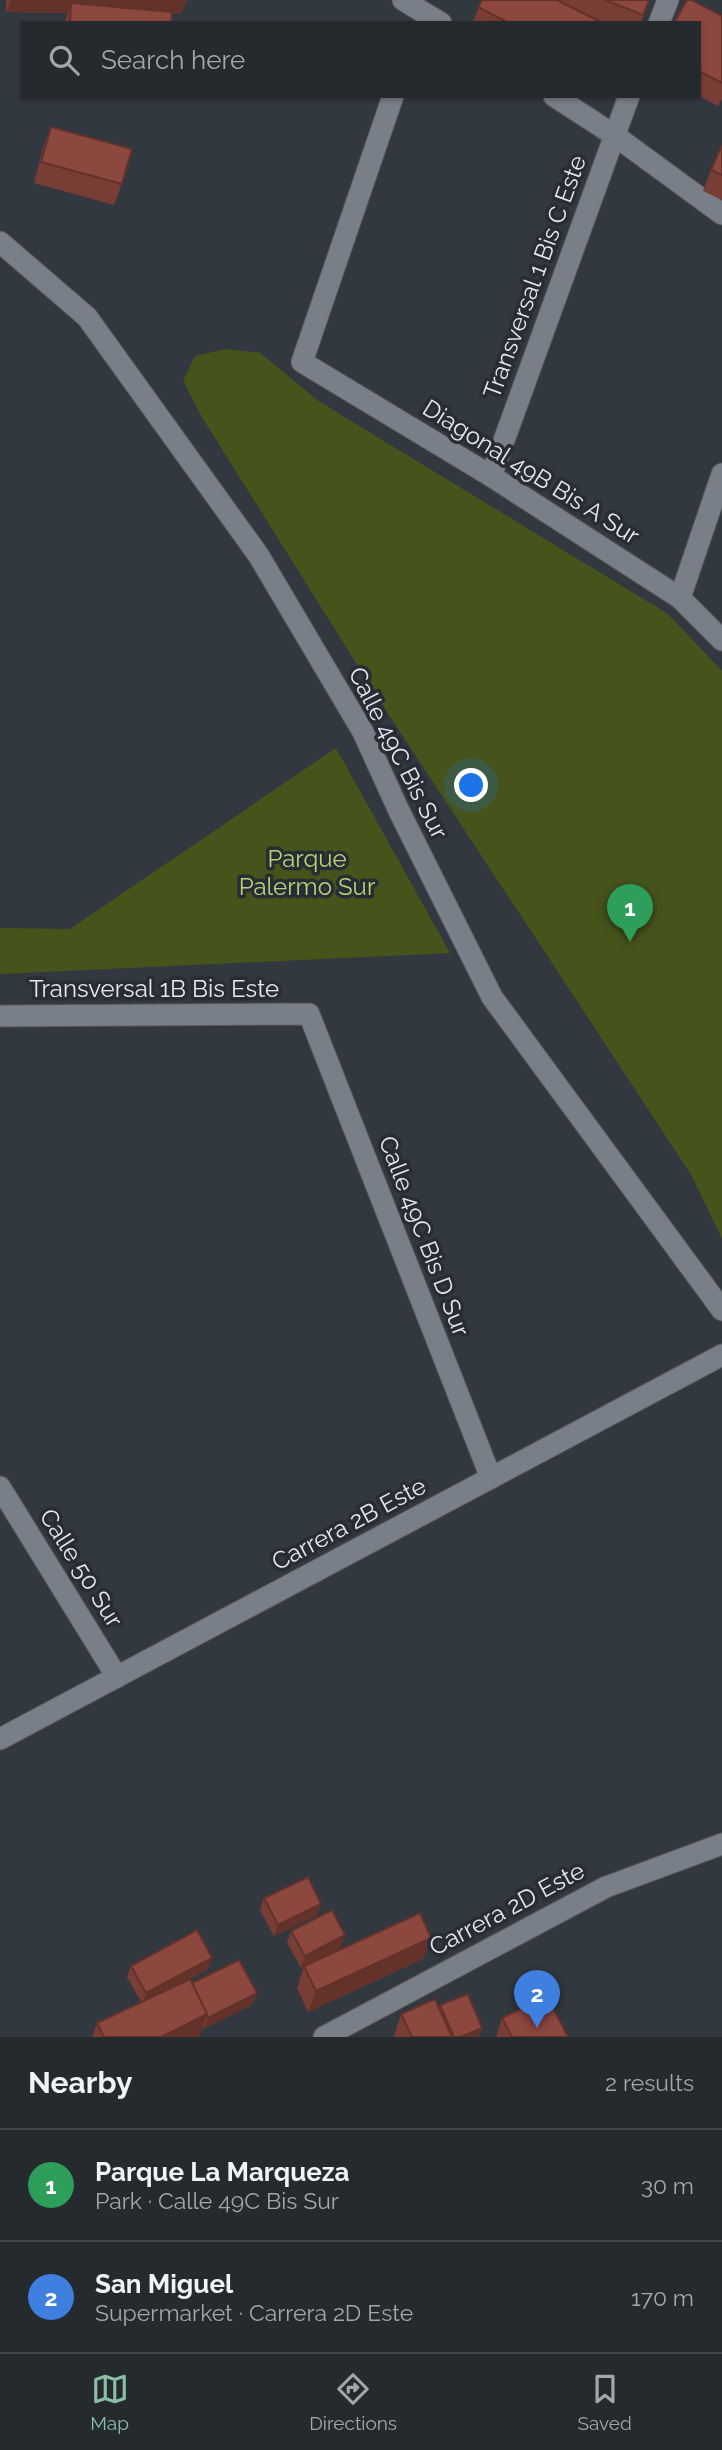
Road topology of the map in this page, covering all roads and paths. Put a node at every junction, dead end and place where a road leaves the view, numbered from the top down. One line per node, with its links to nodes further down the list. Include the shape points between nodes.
1 (403, 0): 3 (street)
2 (668, 0): 5 (street)
3 (422, 11): 4 (street)
4 (438, 21)
5 (660, 21)
6 (392, 98): 13 (street, Diagonal 49B Bis A Sur, via 302,362)
7 (557, 98): 9 (street)
8 (628, 98): 9 (street, Transversal 1 Bis C Este)
9 (614, 135): 10 (street); 13 (street, Transversal 1 Bis C Este)
10 (722, 214)
11 (0, 242): 18 (street, Calle 49C Bis Sur, via 87,317 260,556 363,732 492,998)
12 (722, 474): 14 (street)
13 (491, 476): 14 (street, Diagonal 49B Bis A Sur)
14 (680, 598): 15 (street, Diagonal 49B Bis A Sur)
15 (722, 640)
16 (309, 1014): 17 (street, Transversal 1B Bis Este); 20 (street, Calle 49C Bis D Sur)
17 (0, 1016)
18 (722, 1310)
19 (722, 1355): 20 (street, Carrera 2B Este)
20 (491, 1478): 22 (street, Carrera 2B Este)
21 (0, 1487): 22 (street, Calle 50 Sur)
22 (117, 1677): 23 (street, Carrera 2B Este)
23 (0, 1739)
24 (722, 1844): 25 (street, Carrera 2D Este, via 606,1887)
25 (324, 2037)

